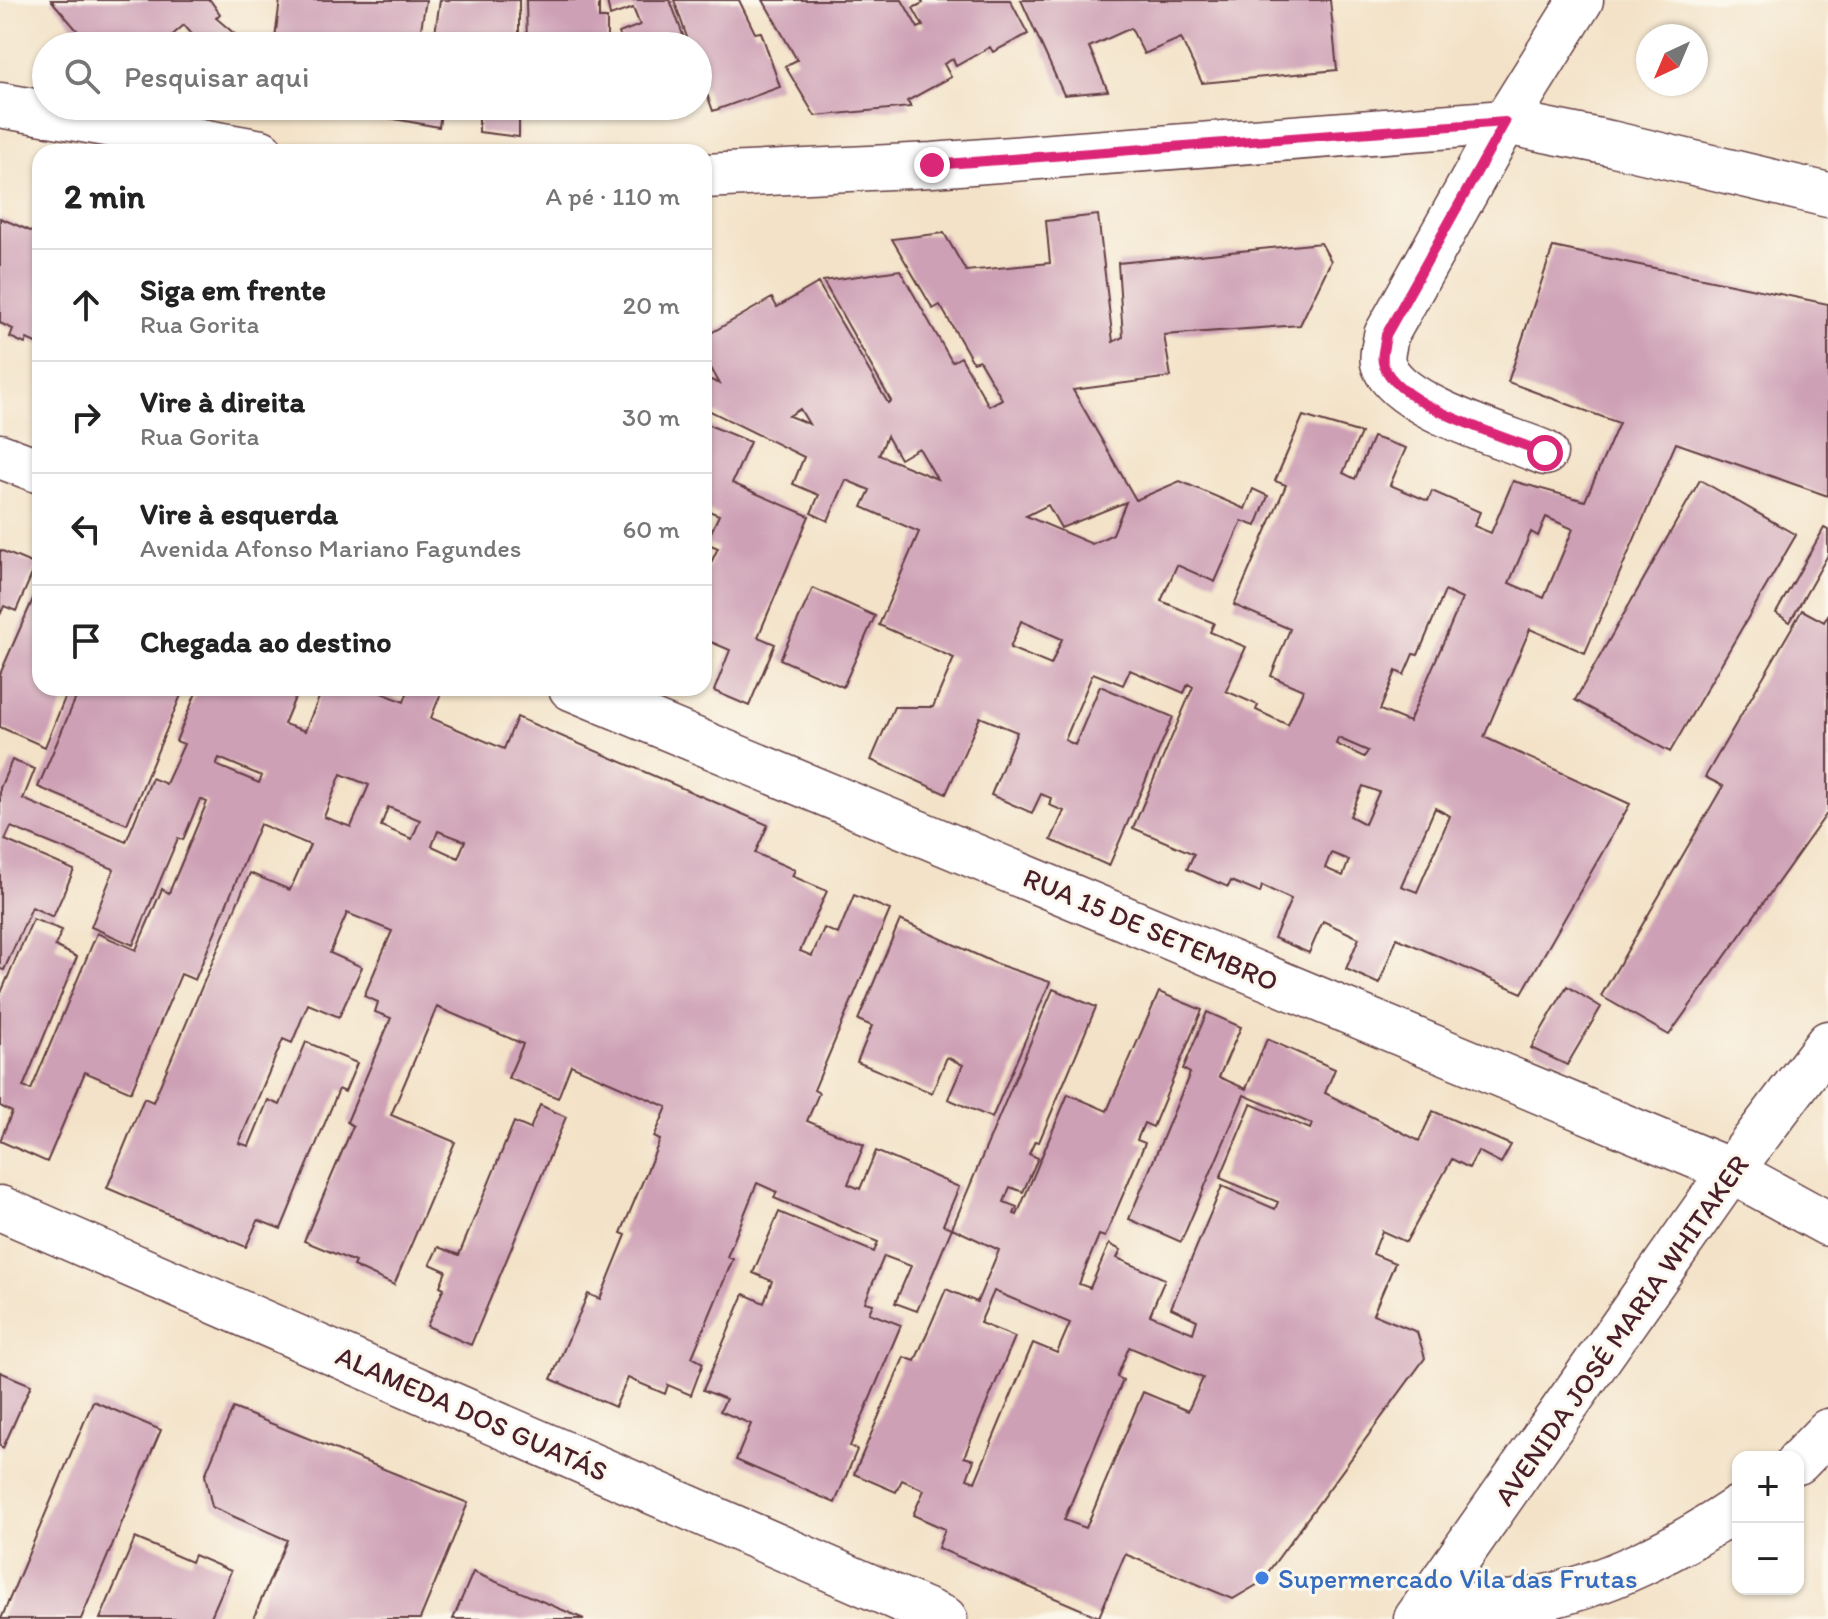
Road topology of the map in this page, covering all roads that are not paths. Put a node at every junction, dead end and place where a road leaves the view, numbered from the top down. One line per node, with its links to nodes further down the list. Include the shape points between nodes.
1 (1581, 0): 5 (street)
2 (0, 105): 3 (street)
3 (32, 111)
4 (83, 120): 6 (street)
5 (1505, 122): 7 (street, via 932,165); 8 (street); 9 (street, via 1386,335 1382,362 1411,397)
6 (217, 144)
7 (712, 176)
8 (1828, 195)
9 (1545, 453)
10 (0, 456): 11 (street)
11 (32, 468)
12 (590, 696): 14 (street, RUA 15 DE SETEMBRO)
13 (1828, 1043): 14 (street, AVENIDA JOSÉ MARIA WHITAKER)
14 (1731, 1171): 16 (street, RUA 15 DE SETEMBRO); 20 (street, AVENIDA JOSÉ MARIA WHITAKER)
15 (0, 1208): 21 (street, ALAMEDA DOS GUATÁS)
16 (1828, 1224)
17 (1828, 1431): 18 (street)
18 (1804, 1456)
19 (1732, 1512): 20 (street, via 1684,1544 1589,1586 1528,1600)
20 (1421, 1613)
21 (945, 1619)

